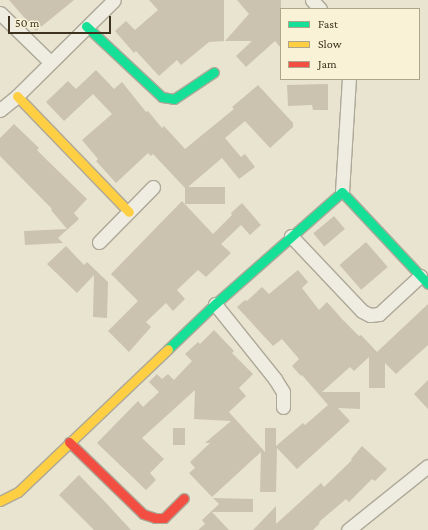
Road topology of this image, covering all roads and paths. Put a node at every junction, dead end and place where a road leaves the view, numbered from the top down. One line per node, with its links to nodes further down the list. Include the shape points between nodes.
1 (114, 0): 5 (street)
2 (312, 0): 3 (street)
3 (319, 8)
4 (0, 12): 6 (street)
5 (86, 26): 6 (street); 7 (street, via 162,97 174,99)
6 (50, 62): 9 (street)
7 (214, 72)
8 (349, 80): 12 (street)
9 (17, 96): 10 (street); 13 (street)
10 (0, 110)
11 (153, 187): 13 (street)
12 (342, 192): 14 (street); 16 (street)
13 (129, 212): 15 (street)
14 (292, 236): 16 (street, via 362,311 370,315 379,314); 17 (street)
15 (99, 242)
16 (424, 280)
17 (215, 304): 18 (street, via 275,379 282,392); 19 (street)
18 (283, 407)
19 (69, 442): 21 (street, via 144,514 164,518); 22 (street, via 18,492)
20 (428, 466): 23 (street)
21 (184, 498)
22 (0, 501)
23 (348, 530)

